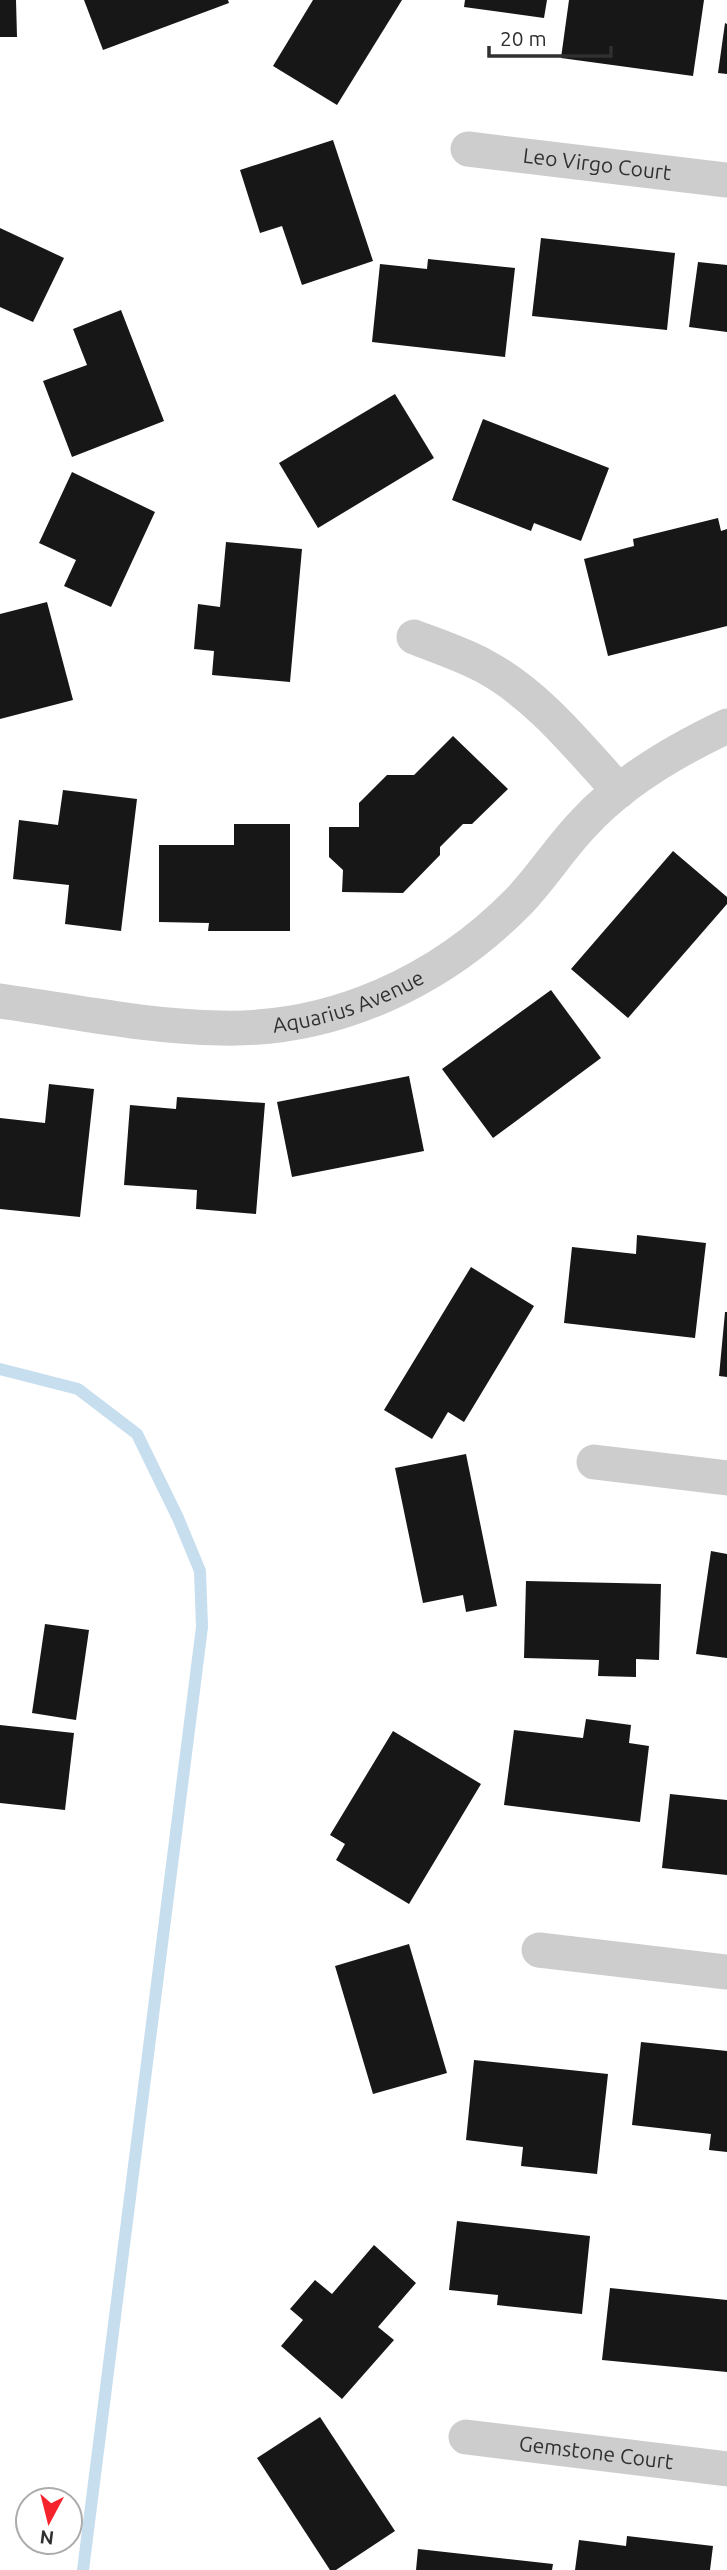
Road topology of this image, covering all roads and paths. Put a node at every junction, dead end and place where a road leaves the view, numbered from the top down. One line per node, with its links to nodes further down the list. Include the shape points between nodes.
1 (467, 149): 2 (street, Leo Virgo Court)
2 (727, 180)
3 (414, 637): 5 (street, via 484,666 523,692)
4 (727, 726): 5 (street, Aquarius Avenue, via 685,746)
5 (619, 790): 6 (street, Aquarius Avenue, via 485,934 447,963 360,1006 314,1019 222,1028)
6 (0, 1001)
7 (594, 1462): 8 (street)
8 (727, 1478)
9 (539, 1950): 10 (street)
10 (727, 1972)
11 (467, 2437): 12 (street, Gemstone Court)
12 (727, 2469)

